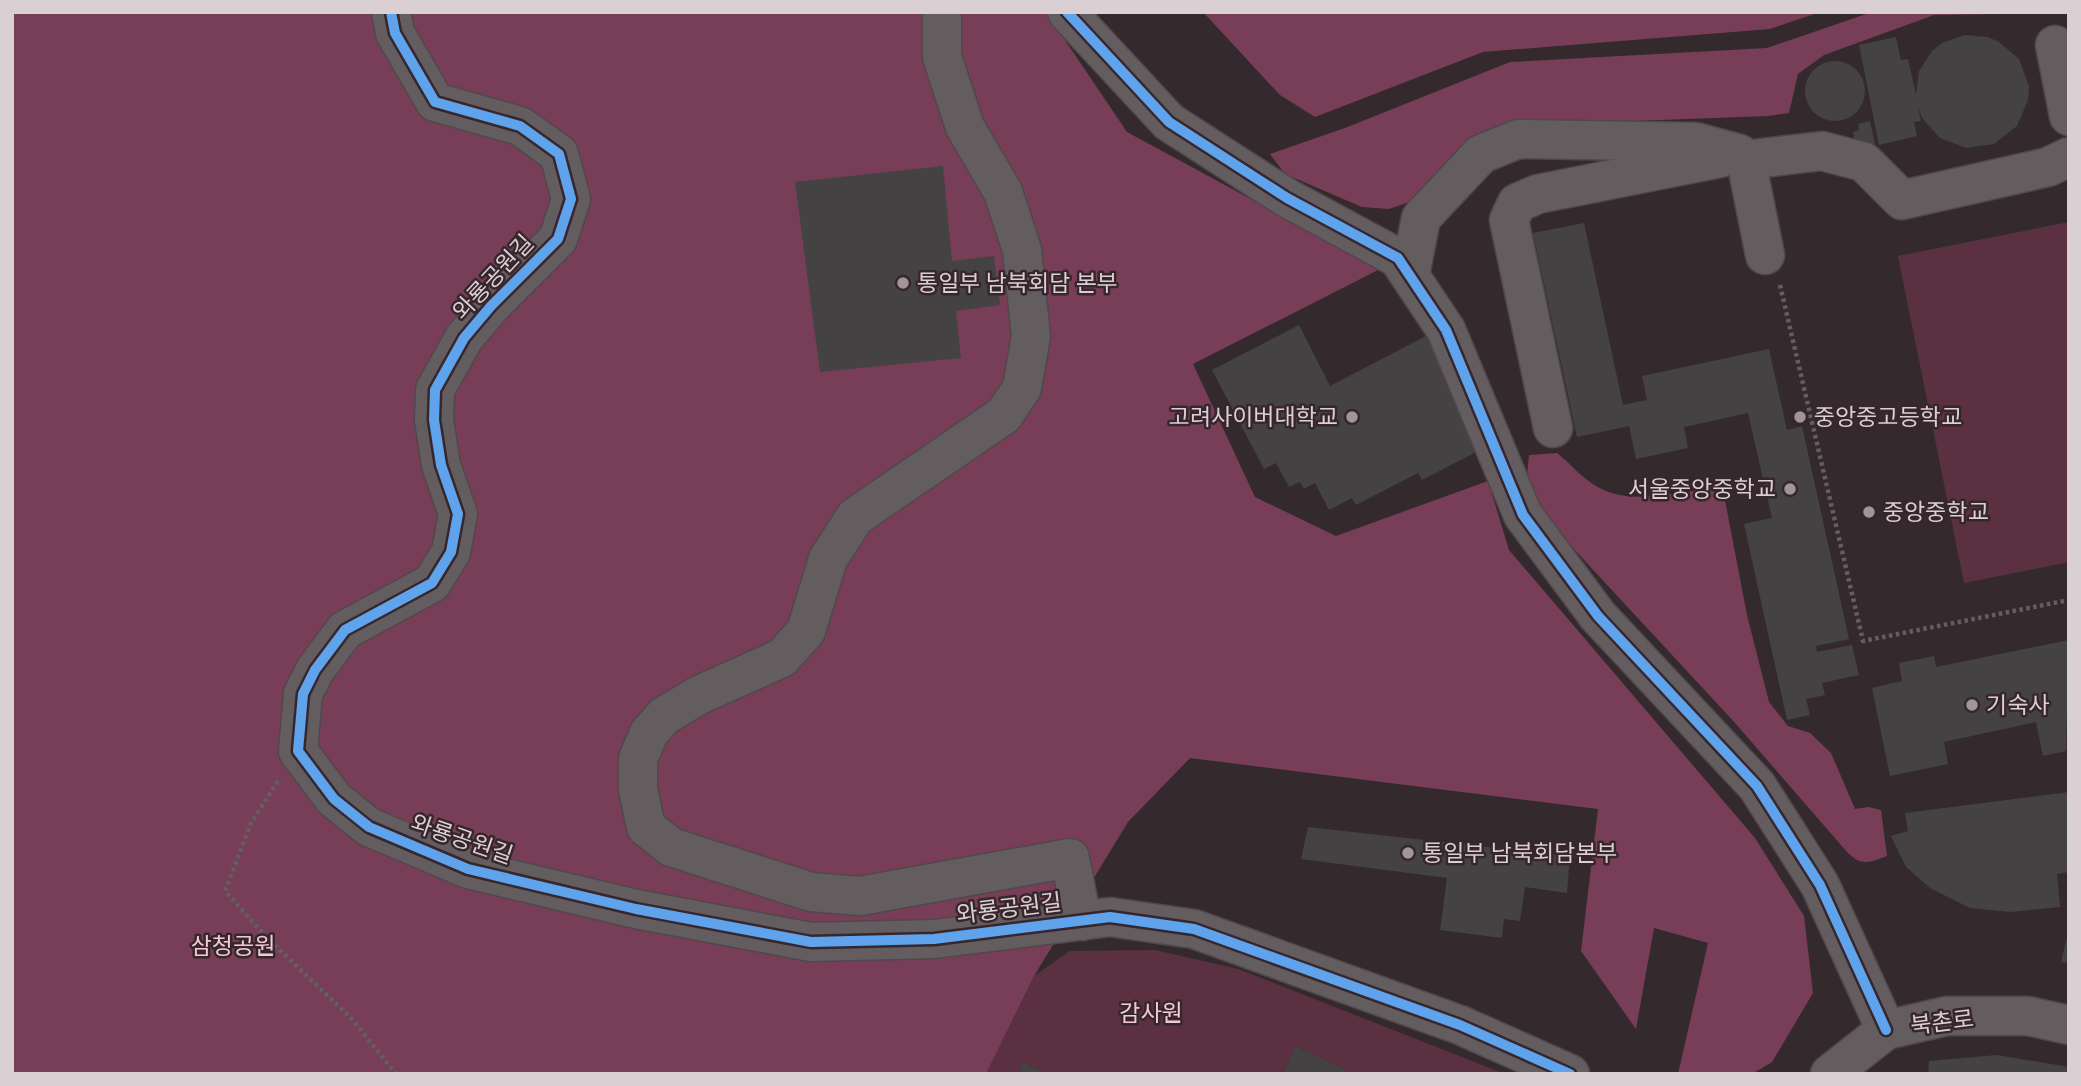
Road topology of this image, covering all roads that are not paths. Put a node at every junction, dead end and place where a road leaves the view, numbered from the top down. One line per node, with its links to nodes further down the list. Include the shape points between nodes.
1 (391, 12): 11 (street, 와룡공원길, via 395,33 435,102 520,125 559,154 571,199 558,239 464,338 435,390 441,465 458,514 451,552 432,583 345,630 303,694 298,751 334,799 369,827 468,869 811,942 934,939)
2 (942, 12): 11 (street, via 942,57 965,127 1003,192 1022,250 1031,336 1022,388 1004,415 855,517 828,559 806,631 782,658 664,716 649,733 638,759 638,789 646,827 671,847 811,892 860,895 1070,858)
3 (1067, 12): 9 (street, via 1170,122 1287,198 1398,258)
4 (2055, 45): 5 (street)
5 (2069, 116)
6 (1743, 157): 7 (street, via 1822,151 1864,162 1902,200); 8 (street); 9 (street, via 1696,142 1518,139 1482,154 1421,218); 10 (street, via 1538,194 1517,204 1509,220)
7 (2062, 167)
8 (1765, 255)
9 (1410, 275): 13 (street, via 1446,330 1523,515 1598,617 1757,786 1820,886)
10 (1553, 428)
11 (1082, 921): 14 (street, 와룡공원길, via 1110,917 1194,929 1460,1026)
12 (2069, 1025): 13 (street, 북촌로, via 2028,1016 1947,1016)
13 (1886, 1030): 15 (street, 북촌로)
14 (1570, 1074)
15 (1830, 1074)

